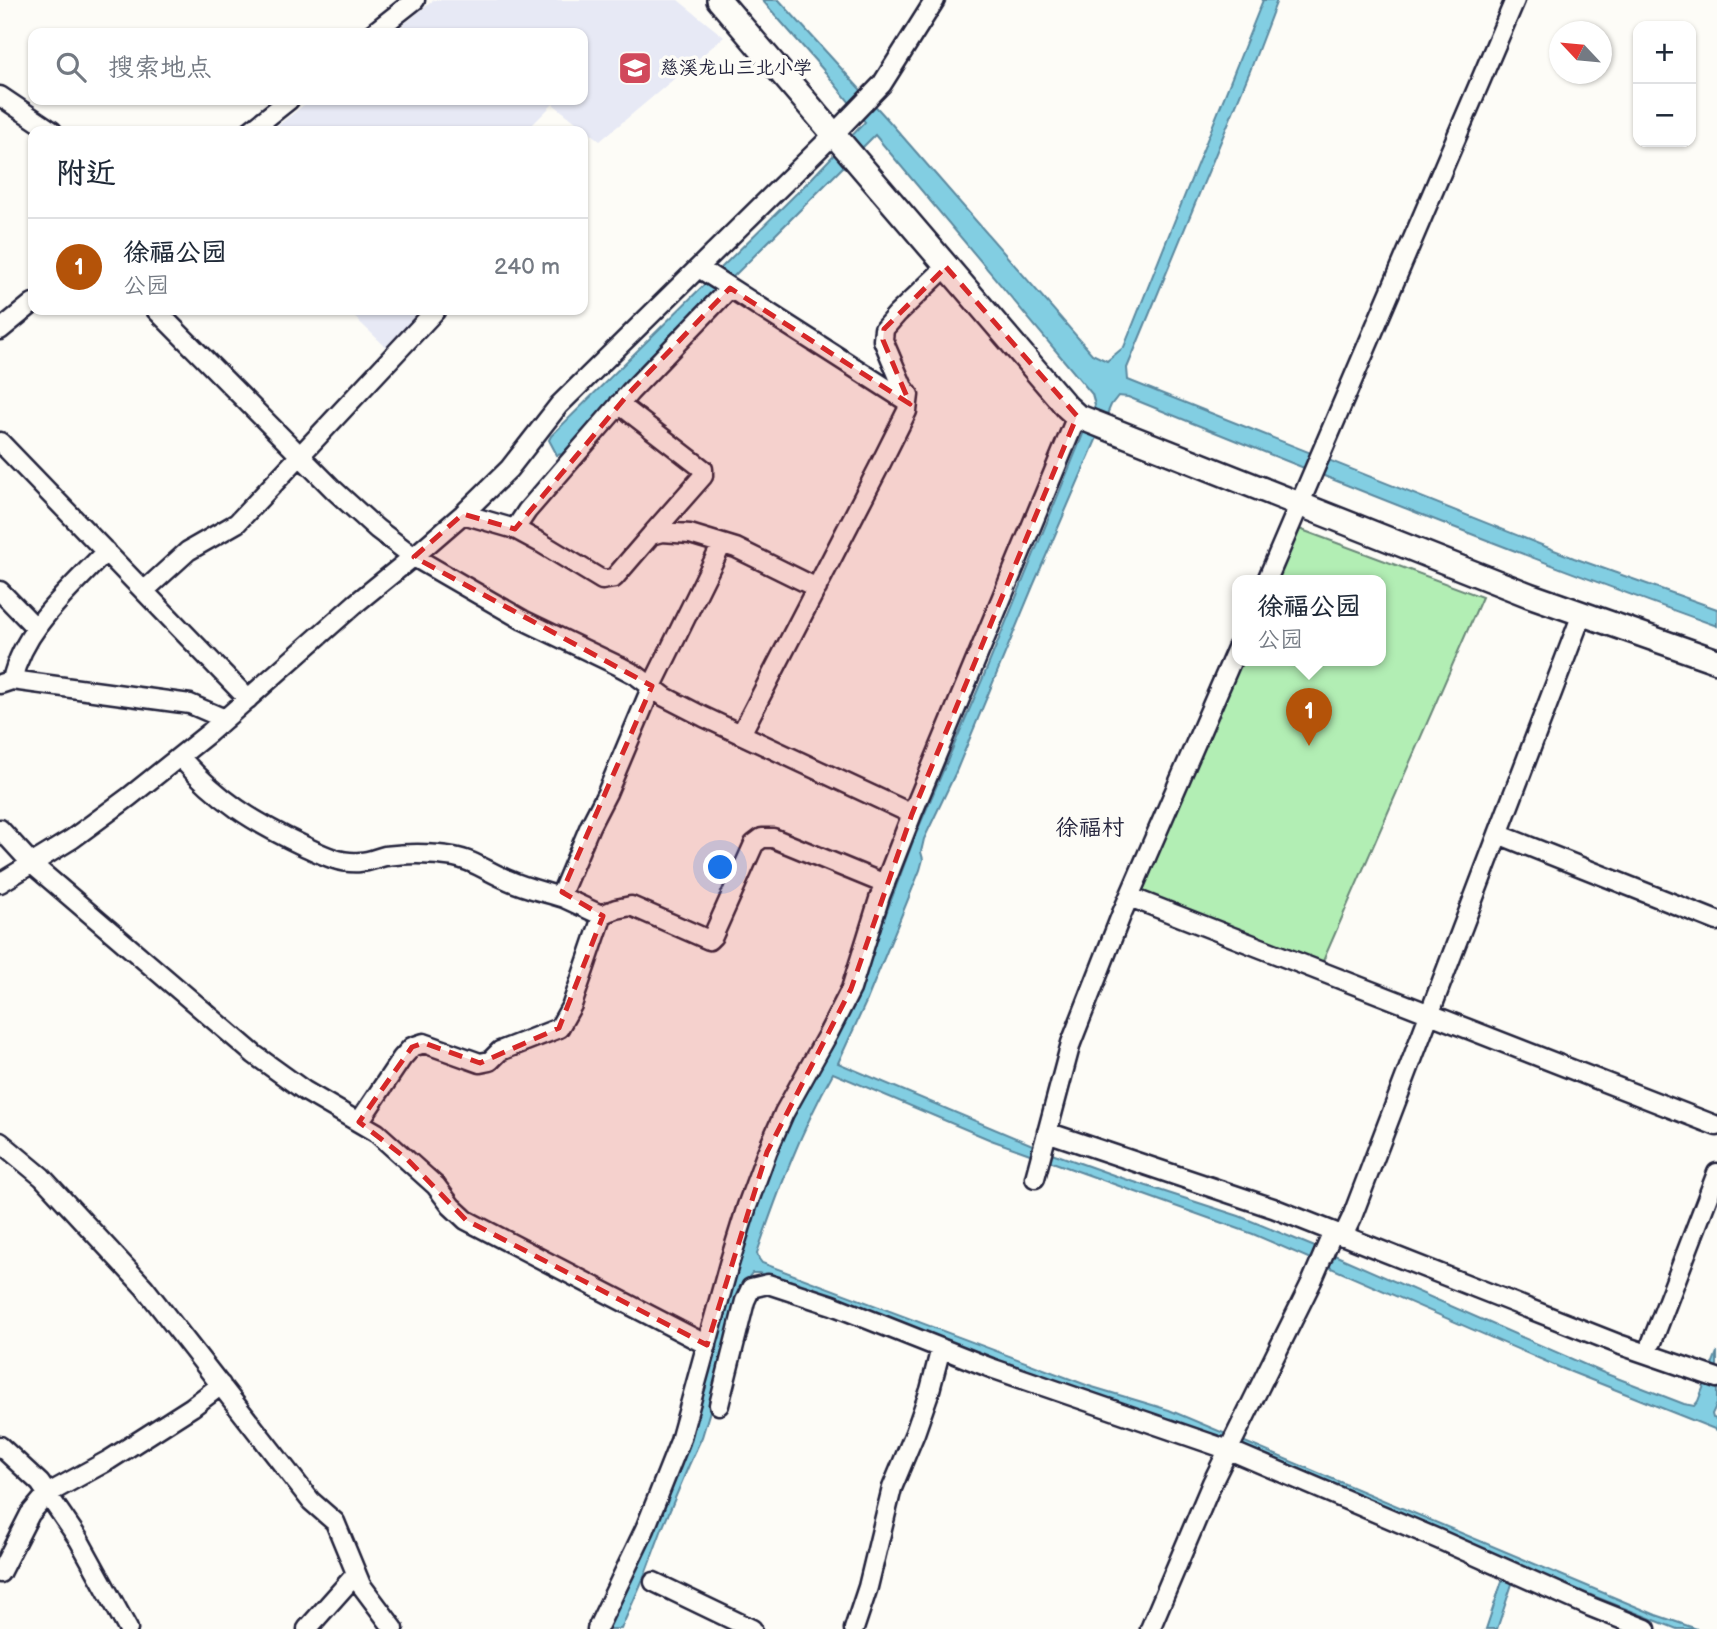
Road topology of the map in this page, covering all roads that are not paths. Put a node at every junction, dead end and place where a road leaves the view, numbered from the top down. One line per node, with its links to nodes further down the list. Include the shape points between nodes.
1 (415, 0): 5 (street)
2 (935, 0): 10 (street, via 882,84)
3 (1515, 0): 23 (street)
4 (725, 2): 10 (street)
5 (379, 28)
6 (0, 96): 8 (street)
7 (283, 105): 9 (street)
8 (45, 126)
9 (256, 126)
10 (834, 134): 11 (street); 12 (street)
11 (946, 267): 18 (street, via 884,329 883,340 909,395); 20 (street)
12 (699, 268): 13 (street); 24 (street, via 559,405 509,469)
13 (730, 288): 18 (street); 19 (street)
14 (28, 307): 17 (street)
15 (161, 315): 22 (street)
16 (431, 315): 22 (street)
17 (0, 330)
18 (908, 402): 31 (street)
19 (619, 404): 25 (street); 26 (street, via 703,469 703,476)
20 (1077, 416): 23 (street); 44 (street)
21 (0, 442): 28 (street)
22 (300, 456): 29 (street, via 377,529); 33 (street, via 237,523 188,551)
23 (1299, 504): 30 (street); 34 (street)
24 (463, 514): 25 (street); 29 (street)
25 (515, 529): 26 (street, via 602,580 614,578)
26 (651, 536): 27 (street, via 690,534)
27 (722, 544): 31 (street); 39 (street)
28 (106, 551): 33 (street); 35 (street)
29 (414, 556): 39 (street, via 523,620); 40 (street)
30 (1269, 575)
31 (817, 587): 42 (street)
32 (0, 591): 35 (street)
33 (144, 591): 40 (street)
34 (1582, 614): 37 (street); 46 (street)
35 (36, 628): 38 (street)
36 (1232, 660): 50 (street)
37 (1717, 662)
38 (6, 682): 41 (street, via 190,704)
39 (652, 686): 42 (street); 51 (street, via 562,892)
40 (248, 699): 41 (street)
41 (225, 719): 43 (street)
42 (741, 734): 44 (street)
43 (180, 757): 47 (street); 51 (street, via 234,807 323,855 344,862 422,853 458,857 508,881)
44 (912, 814): 49 (street)
45 (0, 829): 47 (street)
46 (1498, 834): 53 (street); 54 (street)
47 (32, 864): 48 (street); 55 (street, via 255,1055)
48 (0, 883)
49 (885, 884): 52 (street, via 773,838 762,838 754,844 709,940 631,905); 63 (street, via 851,989 767,1152)
50 (1130, 897): 54 (street); 57 (street, via 1071,1043)
51 (564, 898): 52 (street)
52 (601, 915): 55 (street, via 572,1005 559,1028 480,1063 425,1043 412,1047)
53 (1717, 921)
54 (1430, 1014): 56 (street); 61 (street, via 1352,1217)
55 (359, 1122): 63 (street, via 407,1159 466,1220)
56 (1717, 1126)
57 (1047, 1132): 60 (street); 61 (street)
58 (0, 1142): 66 (street, via 42,1177 144,1287)
59 (1717, 1173): 62 (street)
60 (1035, 1178)
61 (1338, 1234): 65 (street); 69 (street)
62 (1652, 1342)
63 (707, 1345): 77 (street, via 680,1441 645,1529)
64 (941, 1348): 67 (street, via 768,1284 751,1288); 69 (street); 79 (street, via 915,1433 892,1488)
65 (1717, 1378)
66 (221, 1385): 70 (street, via 109,1460); 72 (street, via 311,1501 335,1522)
67 (719, 1405)
68 (0, 1446): 70 (street)
69 (1229, 1450): 80 (street); 81 (street)
70 (47, 1494): 71 (street, via 30,1514); 74 (street, via 79,1540)
71 (0, 1573)
72 (356, 1574): 75 (street); 76 (street)
73 (654, 1581): 78 (street)
74 (128, 1629)
75 (307, 1629)
76 (394, 1629)
77 (597, 1629)
78 (752, 1629)
79 (854, 1629)
80 (1150, 1629)
81 (1646, 1629)

